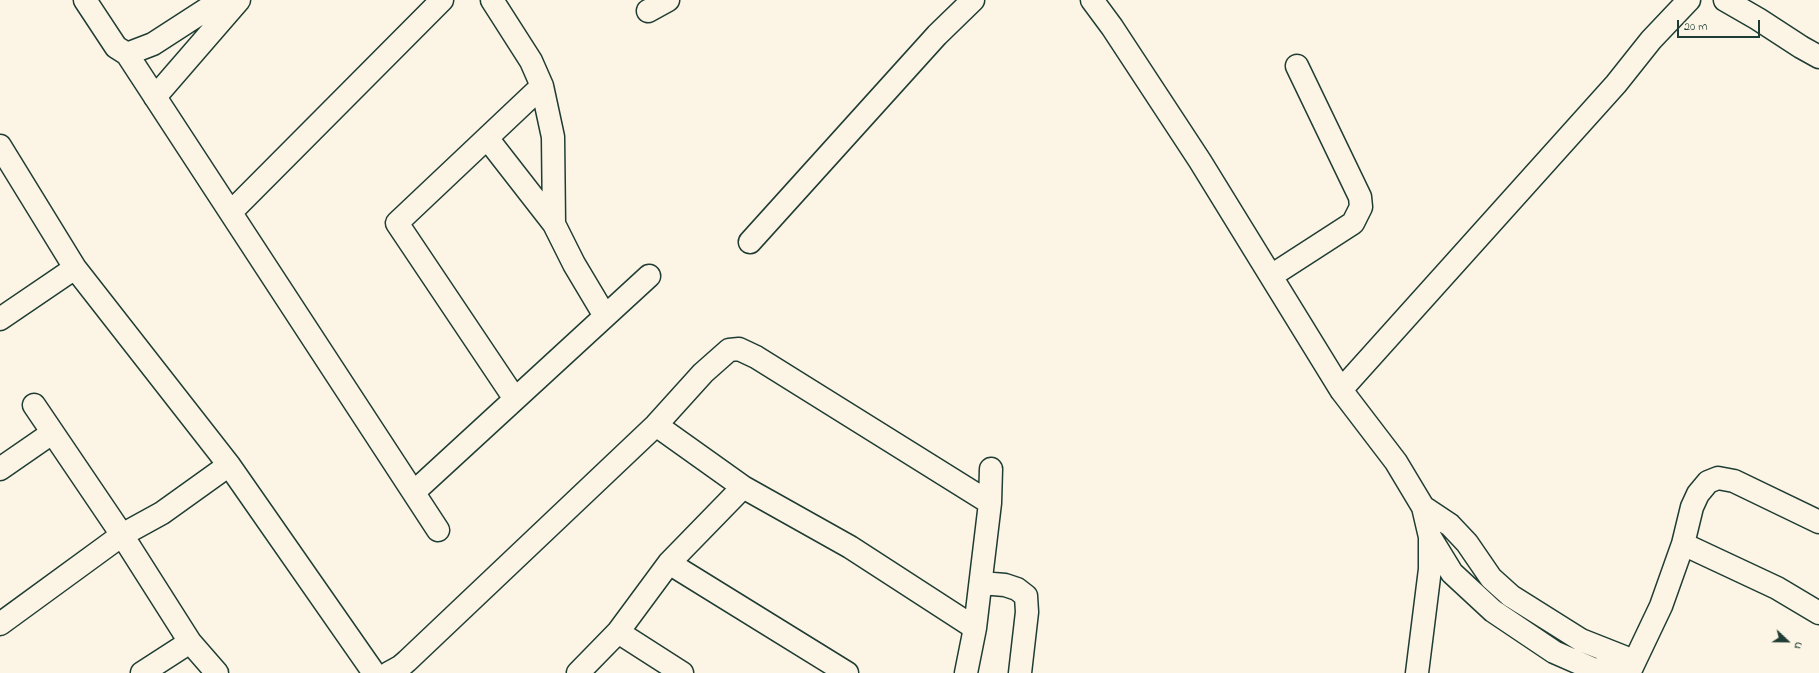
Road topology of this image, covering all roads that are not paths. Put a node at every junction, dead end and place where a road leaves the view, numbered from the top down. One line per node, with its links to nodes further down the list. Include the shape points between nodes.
1 (85, 0): 12 (street, via 116,47)
2 (220, 0): 12 (street, via 153,44)
3 (239, 0): 16 (street)
4 (442, 0): 19 (street)
5 (492, 0): 15 (street, via 531,61)
6 (668, 0): 11 (street)
7 (973, 0): 21 (street, via 936,35)
8 (1092, 0): 24 (street, via 1200,160)
9 (1688, 0): 27 (street)
10 (1726, 0): 13 (street)
11 (648, 11)
12 (127, 54): 16 (street)
13 (1819, 57)
14 (1297, 66): 24 (street, via 1360,197 1361,207 1353,223)
15 (542, 86): 17 (street); 20 (street, via 553,137)
16 (155, 97): 19 (street)
17 (487, 138): 20 (street); 28 (street, via 397,223)
18 (0, 146): 22 (street)
19 (231, 212): 36 (street)
20 (554, 224): 25 (street)
21 (750, 242)
22 (75, 268): 26 (street); 32 (street)
23 (648, 276): 25 (street)
24 (1271, 276): 27 (street)
25 (605, 316): 28 (street)
26 (0, 319)
27 (1341, 390): 38 (street, via 1396,462)
28 (515, 399): 36 (street)
29 (34, 405): 31 (street)
30 (656, 425): 35 (street); 37 (street, via 703,373 729,350 739,349 756,357); 53 (street)
31 (52, 433): 34 (street); 41 (street)
32 (229, 465): 41 (street, via 162,513); 57 (street)
33 (991, 468): 37 (street)
34 (0, 469)
35 (743, 487): 44 (street); 49 (street, via 850,547)
36 (414, 492): 40 (street)
37 (990, 503): 45 (street)
38 (1423, 506): 42 (street); 47 (street, via 1450,525 1467,543 1490,578)
39 (1819, 522): 43 (street, via 1734,481 1718,478 1708,482 1698,494 1692,507)
40 (438, 530)
41 (122, 535): 48 (street); 52 (street)
42 (1430, 538): 51 (street, via 1452,573 1493,611); 63 (street, via 1430,569)
43 (1683, 544): 46 (street, via 1777,588); 54 (street, via 1661,606)
44 (669, 563): 50 (street); 60 (street)
45 (981, 583): 49 (street); 62 (street, via 1005,585 1017,589 1026,596 1027,612)
46 (1819, 613)
47 (1540, 615): 51 (street); 54 (street, via 1581,640 1624,657)
48 (0, 624)
49 (975, 628): 61 (street)
50 (618, 632): 58 (street); 59 (street)
51 (1530, 636): 54 (street, via 1554,652 1593,669)
52 (190, 642): 55 (street); 56 (street)
53 (400, 671)
54 (1625, 671)
55 (142, 673)
56 (217, 673)
57 (374, 673)
58 (578, 673)
59 (682, 673)
60 (847, 673)
61 (966, 673)
62 (1020, 673)
63 (1417, 673)

